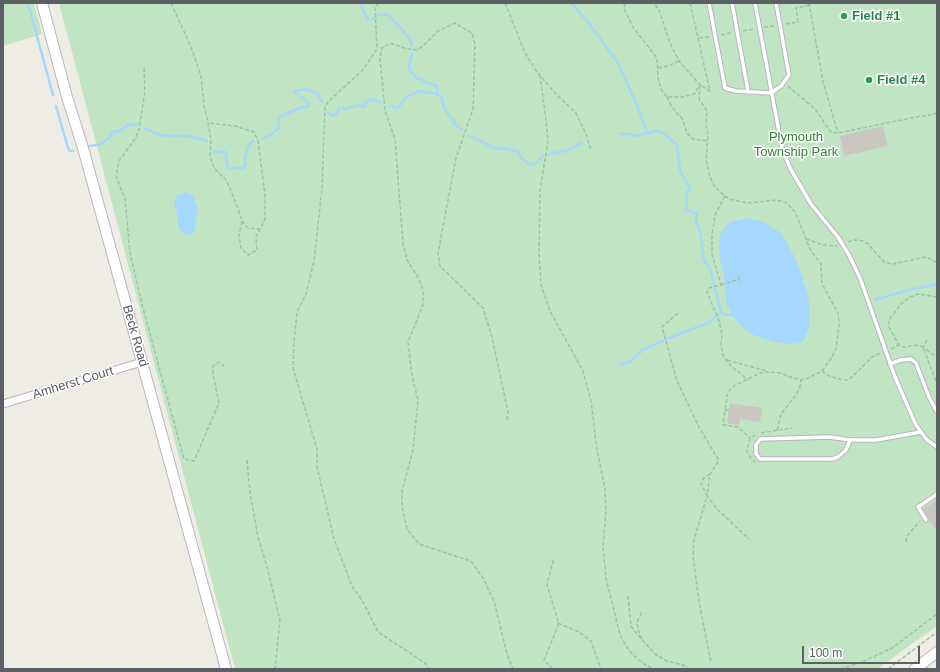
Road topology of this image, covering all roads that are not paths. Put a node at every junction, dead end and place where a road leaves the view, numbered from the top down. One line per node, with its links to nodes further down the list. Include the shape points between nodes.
1 (42, 3): 8 (main road, Beck Road)
2 (709, 3): 6 (lane, via 725,88)
3 (732, 3): 6 (lane)
4 (755, 3): 7 (lane)
5 (776, 3): 7 (lane, via 789,75)
6 (748, 91): 7 (lane)
7 (771, 93): 9 (lane, via 782,148 790,168 811,204 842,244 860,278)
8 (142, 362): 10 (street, Amherst Court); 18 (main road, Beck Road)
9 (890, 364): 11 (lane, via 911,359 916,364); 12 (lane)
10 (3, 404)
11 (937, 412)
12 (921, 432): 13 (lane, via 876,440); 14 (lane)
13 (850, 440): 13 (lane, via 830,437 760,439 756,445 756,454 760,459 832,459 846,450)
14 (936, 445)
15 (937, 494): 16 (lane, via 918,507)
16 (925, 519)
17 (937, 652): 19 (main road)
18 (226, 669)
19 (915, 669)

